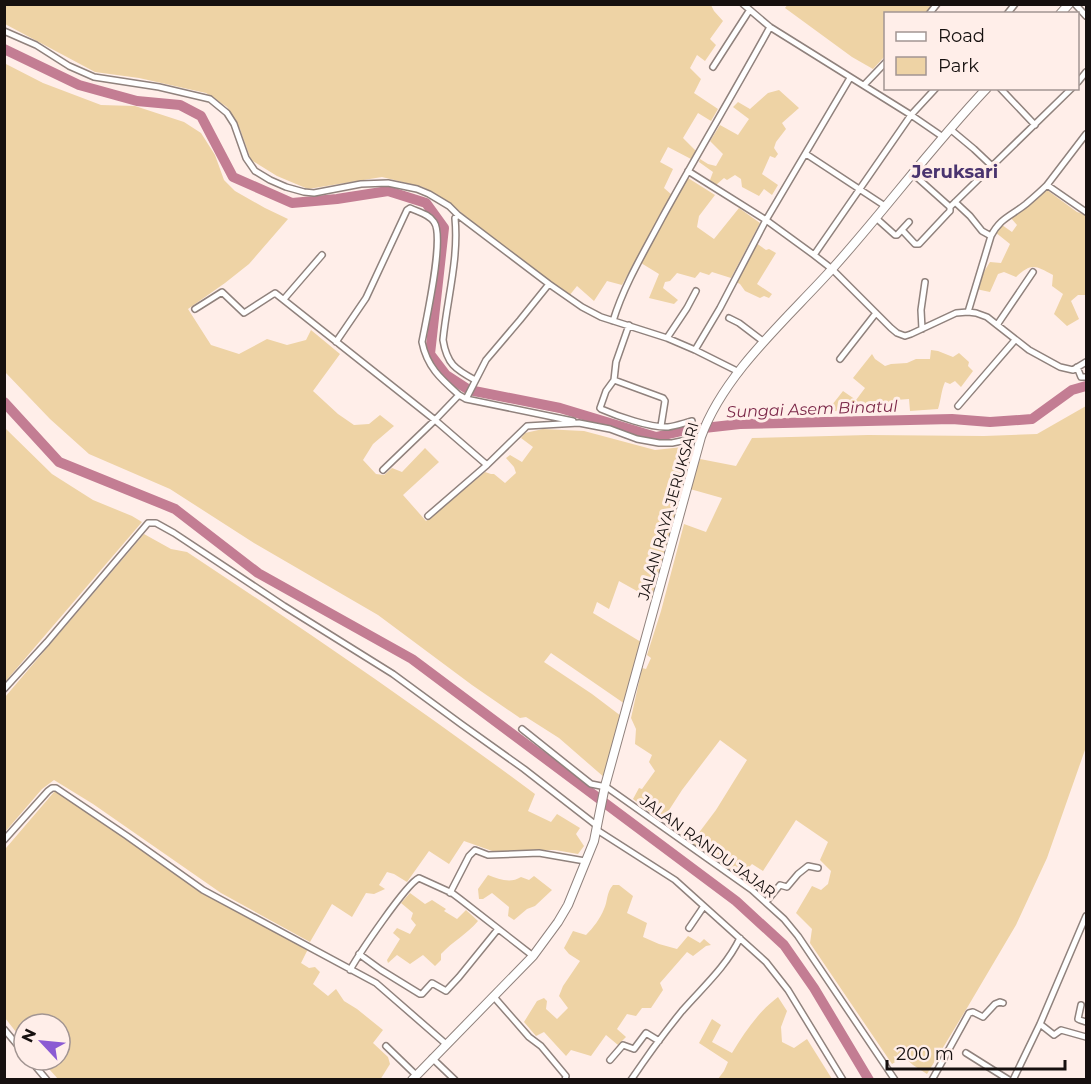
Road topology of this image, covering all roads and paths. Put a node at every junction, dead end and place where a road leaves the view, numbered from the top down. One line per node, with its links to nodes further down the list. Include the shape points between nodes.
1 (742, 4): 3 (street)
2 (1075, 4): 4 (street)
3 (749, 11): 5 (street); 8 (street)
4 (1086, 16)
5 (770, 27): 9 (street); 22 (street)
6 (4, 31): 29 (street, via 94,77 210,99 234,124 255,171 278,183 314,193 388,183 429,194)
7 (884, 63): 10 (street)
8 (713, 67)
9 (850, 78): 10 (street); 20 (street)
10 (864, 86): 15 (street)
11 (934, 90): 15 (street)
12 (985, 90): 17 (street, JALAN RAYA JERUKSARI)
13 (1002, 90): 16 (street)
14 (1070, 90): 16 (street)
15 (911, 115): 18 (street); 25 (street)
16 (1035, 125): 21 (street)
17 (950, 129): 18 (street, JALAN RAYA JERUKSARI); 21 (street)
18 (943, 137): 23 (street, JALAN RAYA JERUKSARI)
19 (1085, 139): 24 (street)
20 (806, 154): 25 (street); 31 (street)
21 (992, 166): 26 (street)
22 (688, 171): 31 (street); 47 (street, via 638,263)
23 (912, 173): 26 (street); 27 (street, JALAN RAYA JERUKSARI)
24 (1047, 185): 28 (street); 34 (street, via 1001,221)
25 (860, 189): 27 (street); 36 (street)
26 (953, 204): 33 (street, via 919,244); 34 (street)
27 (885, 206): 30 (street, JALAN RAYA JERUKSARI)
28 (1086, 212)
29 (458, 215): 40 (street); 62 (street, via 443,340 455,369)
30 (876, 218): 33 (street, via 895,235); 37 (street, JALAN RAYA JERUKSARI)
31 (766, 220): 36 (street); 55 (street)
32 (909, 222): 33 (street)
33 (902, 230)
34 (991, 237): 44 (street)
35 (322, 255): 42 (street)
36 (814, 255): 37 (street)
37 (832, 269): 45 (street); 54 (street, JALAN RAYA JERUKSARI)
38 (1034, 273): 49 (street)
39 (925, 282): 50 (street)
40 (549, 284): 47 (street, via 582,307); 62 (street, via 486,360)
41 (696, 291): 51 (street)
42 (284, 299): 43 (street, via 273,293 244,313 222,291); 53 (street)
43 (195, 309)
44 (968, 312): 49 (street, via 982,314); 50 (street)
45 (876, 313): 50 (street, via 902,335); 56 (street)
46 (729, 318): 54 (street)
47 (613, 321): 48 (street)
48 (629, 325): 51 (street); 61 (street)
49 (997, 325): 52 (street)
50 (922, 329)
51 (667, 338): 55 (street)
52 (1015, 340): 58 (street, via 1060,367); 65 (street)
53 (336, 342): 63 (street, via 366,298 407,210 422,213 433,219 438,232 423,350 438,376); 66 (street)
54 (764, 342): 59 (street, JALAN RAYA JERUKSARI)
55 (695, 350): 59 (street)
56 (840, 359)
57 (1086, 362): 58 (street)
58 (1077, 367): 60 (street, via 1081,376)
59 (739, 372): 70 (street, JALAN RAYA JERUKSARI)
60 (1086, 377)
61 (614, 380): 69 (street, via 663,398); 69 (street, via 603,397 601,409)
62 (475, 381): 64 (street)
63 (459, 395): 64 (street); 66 (street)
64 (467, 397): 68 (street)
65 (958, 406)
66 (435, 420): 71 (street); 72 (street)
67 (692, 421): 69 (street)
68 (579, 423): 70 (street, via 659,443); 71 (street, via 527,426)
69 (661, 426)
70 (701, 436): 76 (street, JALAN RAYA JERUKSARI)
71 (487, 465): 73 (street)
72 (383, 470)
73 (428, 516)
74 (4, 689): 77 (street, via 148,523 156,523 393,675)
75 (522, 729): 76 (street, JALAN RANDU JAJAR, via 591,784)
76 (605, 788): 77 (street, JALAN RAYA JERUKSARI); 82 (street, JALAN RANDU JAJAR)
77 (597, 825): 79 (street, JALAN RAYA JERUKSARI); 83 (street, via 675,880)
78 (4, 840): 90 (street, via 48,791 56,788 203,890)
79 (585, 861): 81 (street, via 539,853 488,855 475,850); 89 (street, JALAN RAYA JERUKSARI, via 568,905)
80 (819, 868): 82 (street, via 808,866 787,887 780,885)
81 (450, 893): 86 (street); 88 (street, via 417,878)
82 (768, 899): 108 (street, JALAN RANDU JAJAR, via 798,936)
83 (704, 906): 85 (street); 87 (street)
84 (1086, 916): 95 (street)
85 (689, 927)
86 (498, 929): 88 (street, via 446,992 432,983 420,994); 89 (street)
87 (740, 938): 97 (street, via 718,972); 107 (street, via 788,990)
88 (359, 954): 90 (street)
89 (533, 956): 91 (street, JALAN RAYA JERUKSARI)
90 (350, 970): 98 (street, via 376,983)
91 (494, 997): 98 (street, JALAN RAYA JERUKSARI); 105 (street, via 541,1046 566,1076)
92 (1003, 1003): 109 (street, via 998,1002 983,1017 969,1013)
93 (1082, 1005): 94 (street, via 1078,1019)
94 (1086, 1023): 96 (street)
95 (1040, 1024): 96 (street, via 1054,1035 1061,1030); 110 (street)
96 (1085, 1036)
97 (659, 1041): 102 (street, via 646,1033 634,1049 623,1045); 106 (street)
98 (446, 1044): 101 (street, JALAN RAYA JERUKSARI)
99 (386, 1046): 103 (street)
100 (966, 1053): 110 (street)
101 (432, 1058): 103 (street, JALAN RAYA JERUKSARI); 104 (street)
102 (610, 1060)
103 (415, 1078)
104 (455, 1080)
105 (565, 1080)
106 (631, 1080)
107 (843, 1080)
108 (895, 1080)
109 (932, 1080)
110 (1011, 1080)

